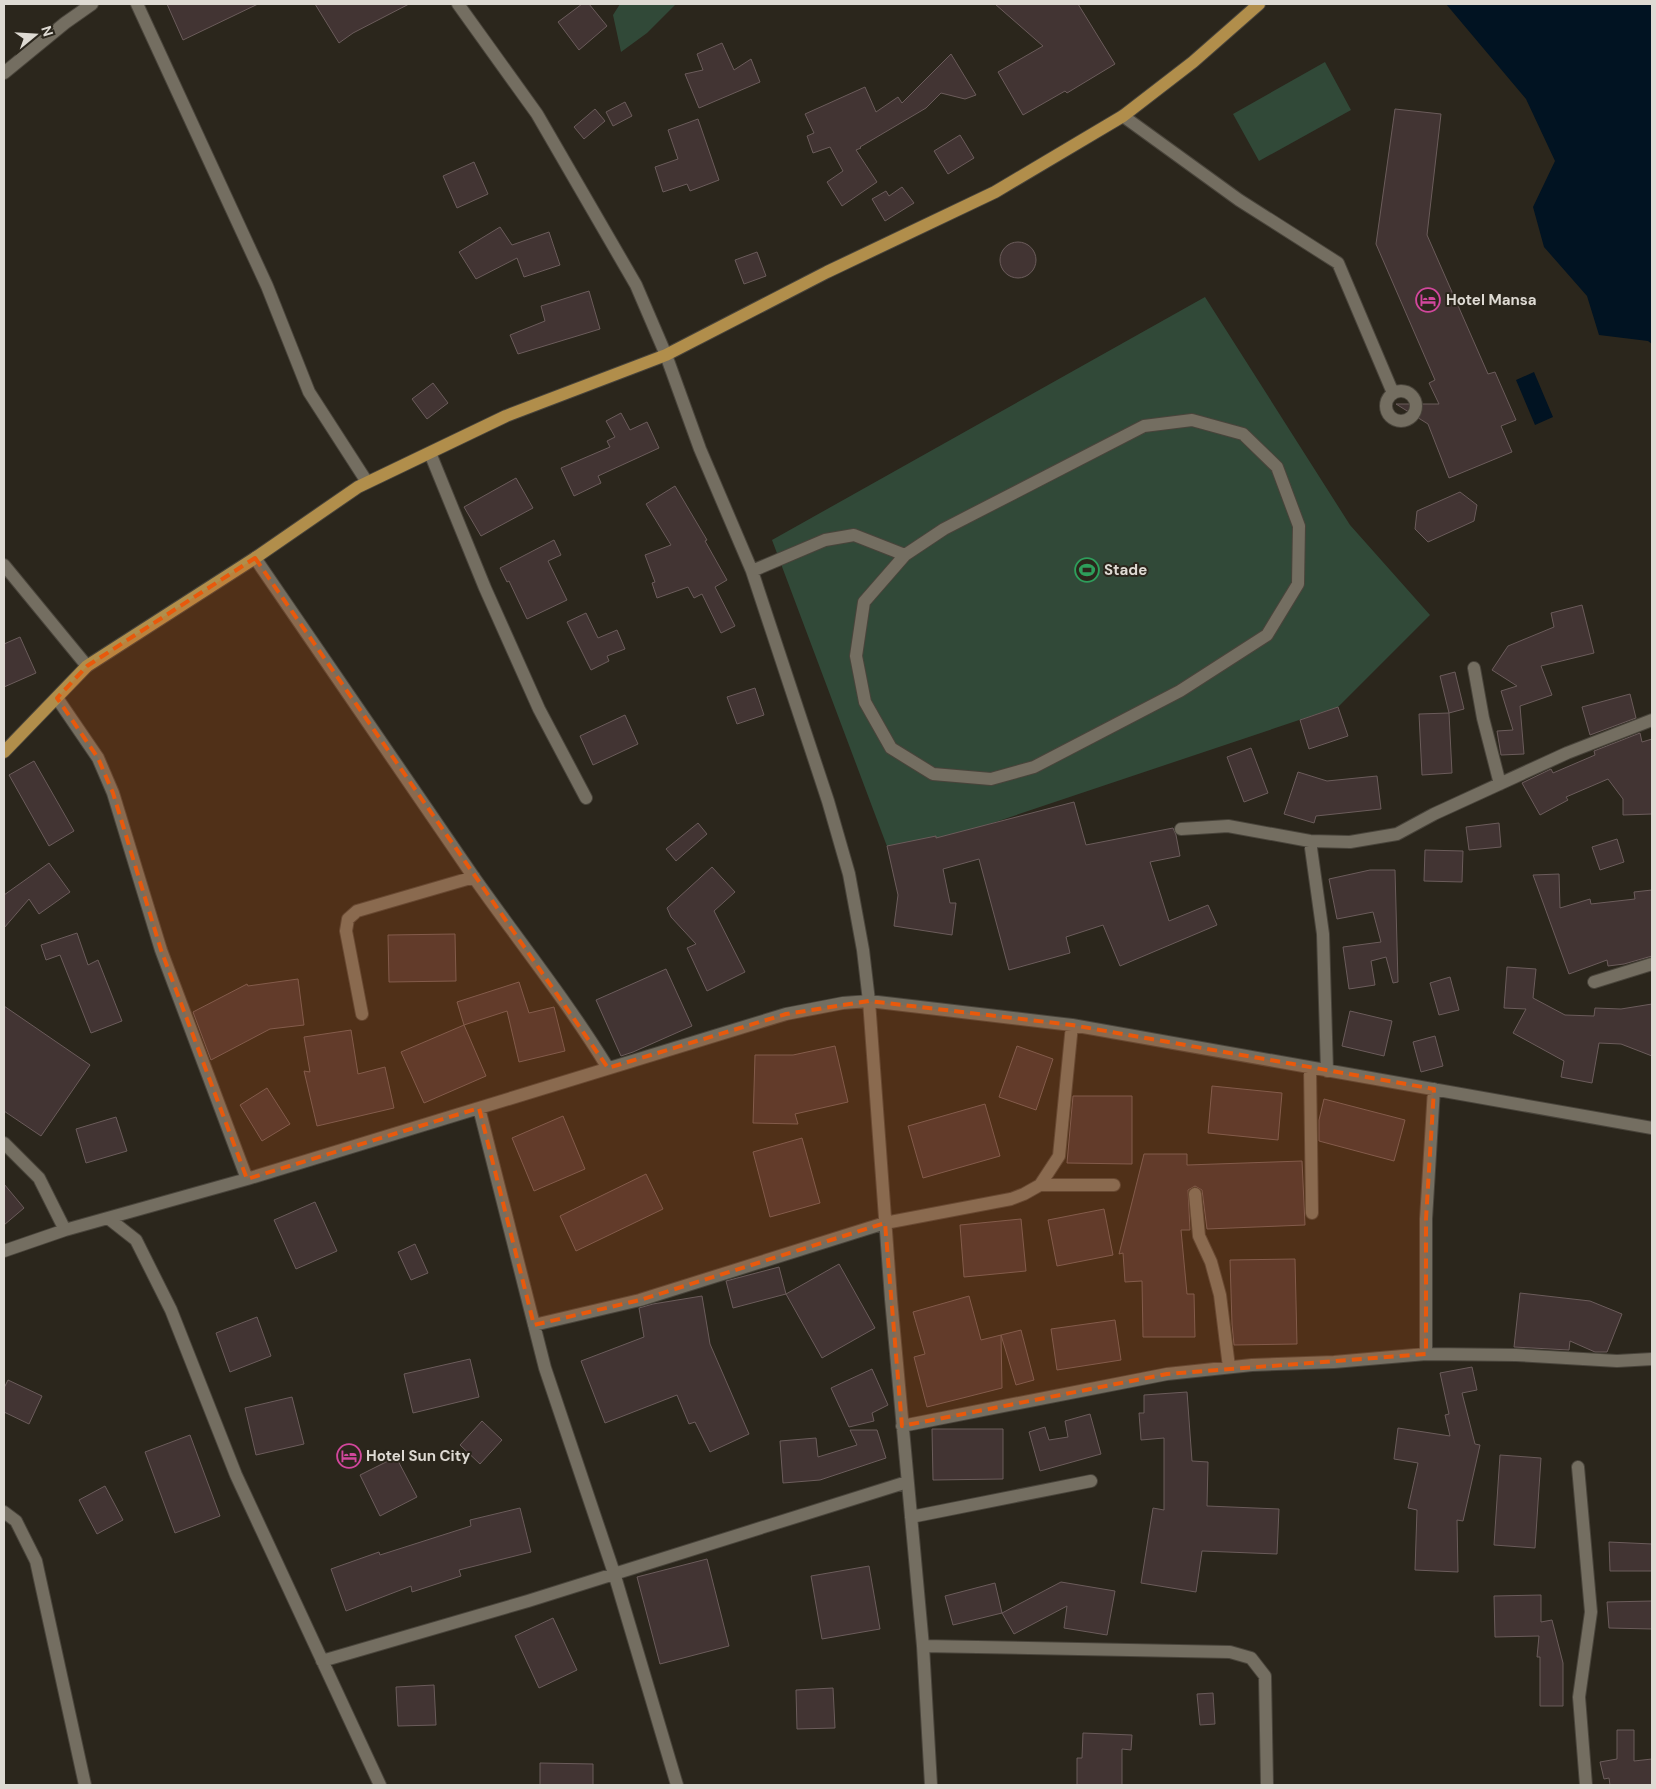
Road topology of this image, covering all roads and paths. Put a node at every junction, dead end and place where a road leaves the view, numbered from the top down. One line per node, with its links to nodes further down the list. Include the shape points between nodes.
1 (92, 4): 5 (street)
2 (137, 4): 10 (street, via 267,286 309,392)
3 (458, 4): 7 (street, via 537,114 636,285)
4 (1259, 4): 6 (main road, via 1193,62)
5 (4, 73)
6 (1123, 116): 7 (main road, via 995,192 827,272); 8 (street, via 1239,200 1338,263)
7 (666, 355): 9 (main road, via 506,416); 14 (street, via 700,449)
8 (1393, 393)
9 (430, 453): 10 (main road); 21 (street, via 539,709)
10 (367, 482): 12 (main road)
11 (905, 555): 11 (street, via 944,529 1144,426 1192,420 1243,434 1277,467 1299,526 1298,584 1267,635 1180,691 1034,767 991,780 933,774 891,748 864,702 856,656 864,602); 14 (street, via 854,535 825,540)
12 (255, 558): 15 (main road); 24 (street)
13 (4, 565): 15 (street)
14 (752, 571): 27 (street, via 828,801 848,874)
15 (87, 666): 17 (main road)
16 (1474, 668): 20 (street)
17 (57, 698): 19 (main road); 37 (street, via 98,758 113,793 161,950)
18 (1652, 720): 20 (street, via 1567,753)
19 (4, 752)
20 (1500, 784): 23 (street, via 1397,834 1350,842)
21 (586, 798)
22 (1181, 829): 23 (street, via 1228,826)
23 (1310, 841): 32 (street, via 1323,934)
24 (474, 877): 28 (street, via 357,911 348,919 346,931); 30 (street, via 583,1026)
25 (1652, 964): 26 (street)
26 (1594, 982)
27 (869, 1001): 29 (street); 30 (street, via 786,1014); 43 (street)
28 (362, 1014)
29 (1072, 1025): 31 (street); 38 (street, via 1059,1156)
30 (608, 1068): 34 (street)
31 (1310, 1068): 32 (street); 41 (street)
32 (1327, 1071): 33 (street)
33 (1434, 1090): 35 (street); 47 (street, via 1426,1219)
34 (479, 1108): 37 (street); 46 (street)
35 (1652, 1128)
36 (4, 1144): 44 (street, via 39,1178)
37 (247, 1179): 42 (street)
38 (1040, 1185): 39 (street); 43 (street, via 1011,1200)
39 (1114, 1186)
40 (1195, 1194): 49 (street, via 1199,1236 1211,1262 1220,1295)
41 (1312, 1212)
42 (108, 1218): 44 (street); 58 (street, via 136,1240 170,1310 236,1475)
43 (885, 1223): 46 (street, via 640,1300); 50 (street)
44 (65, 1230): 45 (street)
45 (4, 1251)
46 (534, 1325): 56 (street, via 545,1368)
47 (1426, 1354): 48 (street, via 1617,1361); 49 (street)
48 (1652, 1359)
49 (1229, 1367): 50 (street, via 1167,1374)
50 (902, 1426): 53 (street)
51 (1578, 1467): 64 (street, via 1590,1612 1579,1697)
52 (1091, 1480): 55 (street)
53 (907, 1482): 55 (street); 56 (street)
54 (4, 1512): 59 (street, via 16,1521 36,1561)
55 (910, 1517): 57 (street)
56 (614, 1573): 58 (street); 61 (street)
57 (923, 1646): 62 (street); 63 (street, via 1230,1652 1251,1658 1265,1676)
58 (322, 1661): 60 (street)
59 (84, 1785)
60 (380, 1785)
61 (677, 1785)
62 (931, 1785)
63 (1267, 1785)
64 (1586, 1785)

